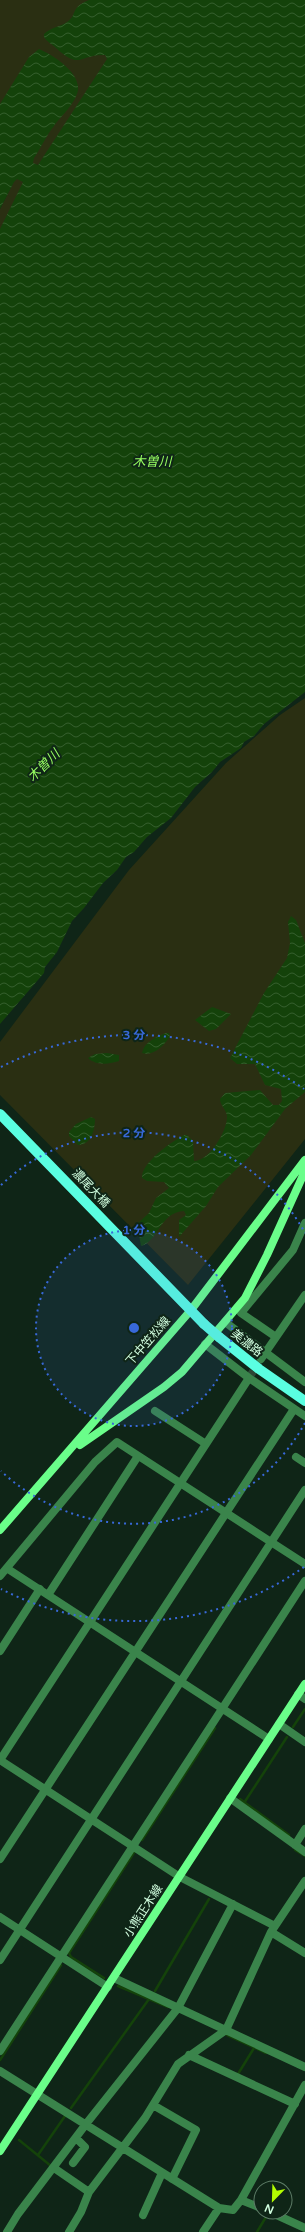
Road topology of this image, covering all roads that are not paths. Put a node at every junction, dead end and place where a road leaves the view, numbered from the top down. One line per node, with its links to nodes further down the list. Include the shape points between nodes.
1 (0, 1114): 6 (main road, 濃尾大橋)
2 (305, 1160): 7 (main road, 下中笠松線)
3 (305, 1171): 8 (main road, via 245,1298)
4 (305, 1223): 9 (street, via 292,1250 241,1313)
5 (305, 1295): 9 (street)
6 (179, 1298): 7 (main road, 美濃路)
7 (191, 1310): 14 (main road, 美濃路, bridge, via 204,1324 259,1369); 21 (main road, 下中笠松線)
8 (224, 1322): 10 (main road); 11 (street)
9 (276, 1337): 11 (street)
10 (205, 1344): 12 (street); 21 (main road, via 182,1372 164,1387 90,1437)
11 (263, 1356): 13 (street)
12 (249, 1378): 15 (street); 18 (street)
13 (305, 1382)
14 (305, 1401)
15 (294, 1409): 17 (street); 25 (street)
16 (155, 1411): 18 (street)
17 (305, 1416)
18 (206, 1444): 23 (street)
19 (138, 1456): 23 (street); 29 (street, via 117,1442 95,1462); 33 (street)
20 (296, 1457): 22 (street)
21 (59, 1463): 26 (main road, 下中笠松線)
22 (305, 1463)
23 (180, 1484): 25 (street); 34 (street)
24 (305, 1490): 27 (street)
25 (225, 1513): 27 (street); 36 (street)
26 (0, 1530)
27 (271, 1542): 28 (street); 37 (street)
28 (305, 1564)
29 (8, 1569): 30 (street); 32 (street)
30 (0, 1576)
31 (305, 1581): 40 (street)
32 (40, 1589): 33 (street); 35 (street)
33 (48, 1595): 34 (street)
34 (89, 1622): 36 (street); 44 (street)
35 (0, 1651)
36 (135, 1652): 37 (street); 45 (street)
37 (181, 1682): 40 (street); 47 (street)
38 (305, 1684): 39 (main road, 小熊正木線)
39 (302, 1696): 41 (main road, 小熊正木線)
40 (222, 1708): 42 (street); 49 (street)
41 (279, 1724): 42 (main road, 小熊正木線); 43 (street)
42 (269, 1739): 46 (main road, 小熊正木線)
43 (305, 1742)
44 (0, 1760): 45 (street)
45 (46, 1790): 47 (street); 52 (street)
46 (230, 1798): 50 (street); 53 (main road, 小熊正木線)
47 (92, 1819): 49 (street); 58 (street)
48 (305, 1829): 50 (street)
49 (134, 1846): 53 (street); 60 (street)
50 (295, 1846): 51 (street)
51 (305, 1852)
52 (0, 1859)
53 (180, 1877): 55 (street); 62 (main road, 小熊正木線)
54 (305, 1882): 57 (street)
55 (233, 1904): 57 (street); 64 (street)
56 (0, 1917): 58 (street)
57 (273, 1929): 59 (street); 65 (street)
58 (20, 1930): 60 (street); 61 (street)
59 (305, 1952)
60 (62, 1956): 63 (street); 66 (street)
61 (0, 1960)
62 (114, 1978): 63 (main road, 小熊正木線); 64 (street)
63 (108, 1987): 71 (main road, 小熊正木線)
64 (178, 2008): 65 (street); 74 (street)
65 (226, 2030): 67 (street); 68 (street)
66 (0, 2051)
67 (189, 2055): 72 (street); 73 (street, via 178,2064)
68 (305, 2067)
69 (0, 2071): 71 (street)
70 (305, 2085): 72 (street)
71 (38, 2094): 74 (street); 77 (main road, 小熊正木線)
72 (295, 2104): 83 (street)
73 (153, 2105): 76 (street); 81 (street, via 196,2130)
74 (86, 2124): 75 (street); 76 (street)
75 (76, 2138): 78 (street, via 85,2147); 79 (street)
76 (123, 2148): 80 (street); 82 (street)
77 (0, 2151)
78 (73, 2163)
79 (54, 2168): 82 (street); 90 (street)
80 (162, 2173): 81 (street); 86 (street)
81 (172, 2179): 85 (street)
82 (89, 2192): 89 (street)
83 (241, 2200): 84 (street); 85 (street, via 233,2210)
84 (253, 2205)
85 (219, 2208): 91 (street)
86 (143, 2215)
87 (288, 2220): 88 (street)
88 (305, 2228)
89 (73, 2230)
90 (6, 2232)
91 (203, 2232)

